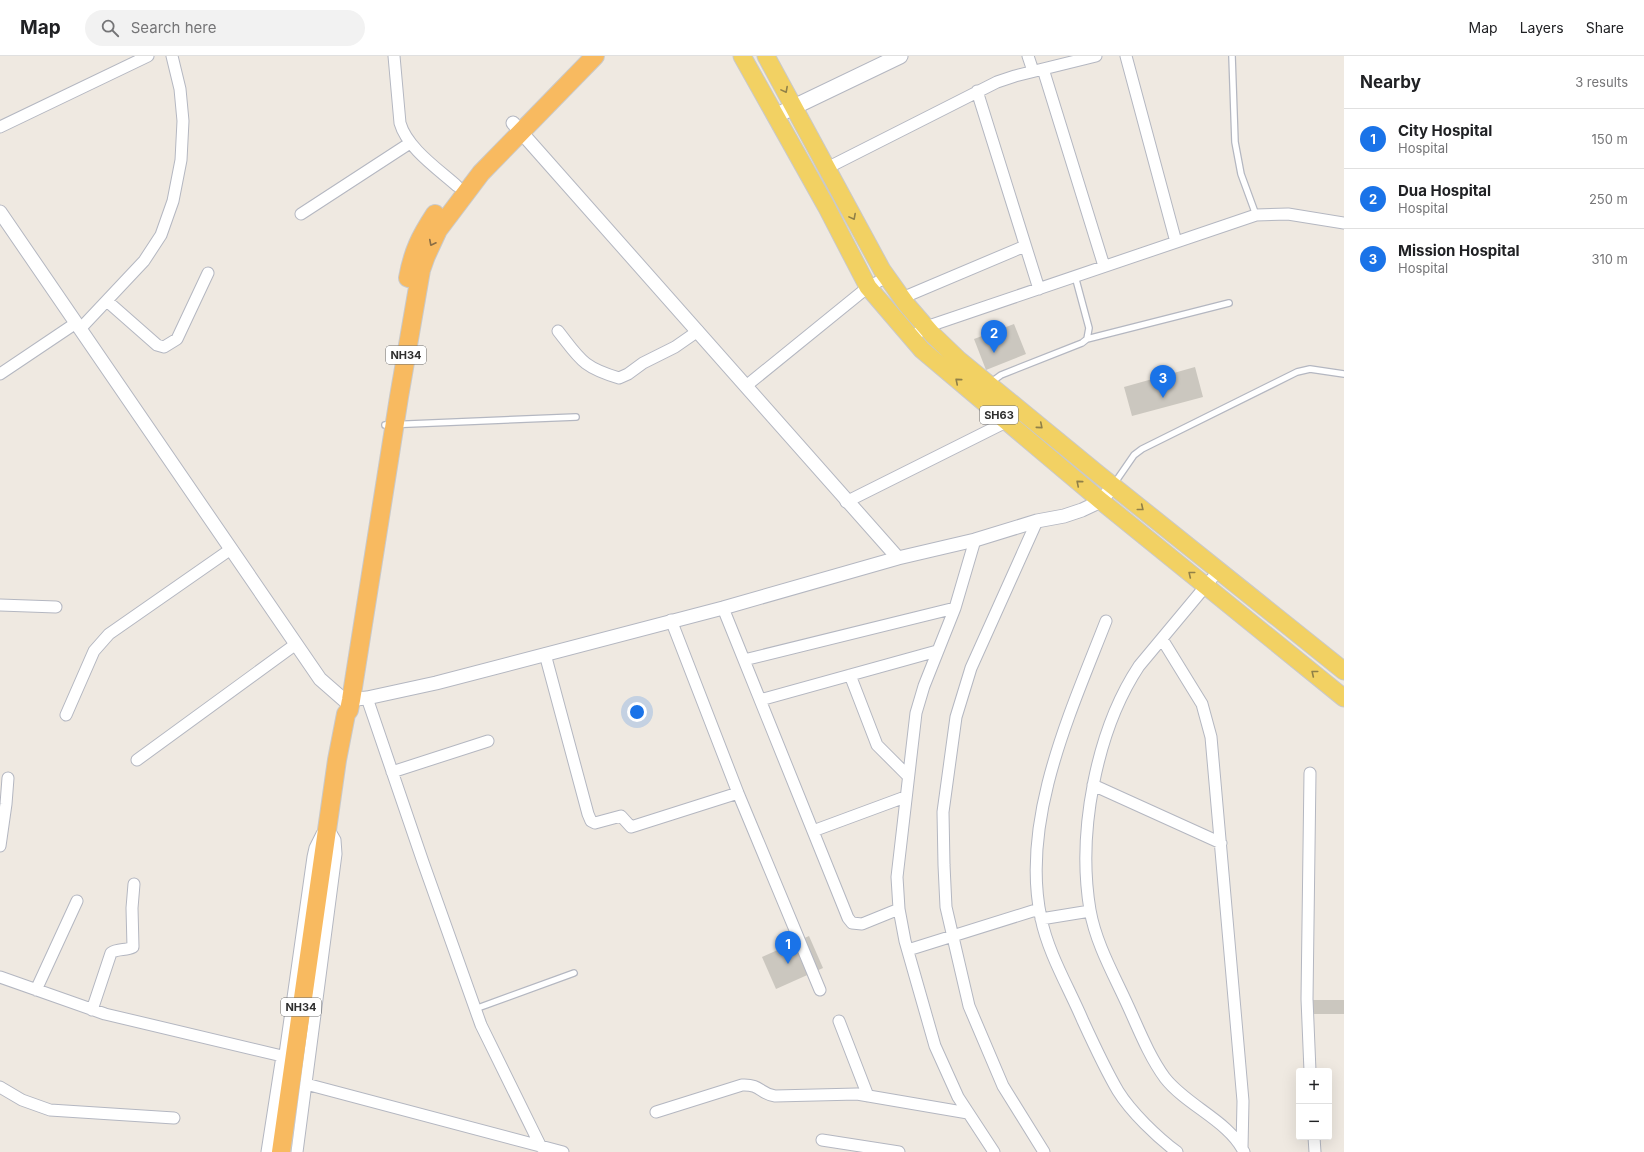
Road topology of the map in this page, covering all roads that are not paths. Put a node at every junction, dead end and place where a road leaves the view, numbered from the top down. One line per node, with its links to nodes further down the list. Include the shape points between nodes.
1 (148, 56): 17 (street)
2 (172, 56): 37 (street, via 180,89 183,120 181,160 173,200 161,235 144,261)
3 (394, 56): 19 (street, via 400,123 402,132)
4 (578, 56): 18 (highway, NH34)
5 (595, 56): 18 (highway, NH34)
6 (742, 56): 16 (main road, SH63)
7 (766, 56): 15 (main road, SH63, one-way to 15)
8 (900, 56): 15 (main road)
9 (1028, 56): 13 (street)
10 (1096, 56): 13 (street)
11 (1126, 56): 28 (street)
12 (1232, 56): 26 (lane, via 1235,142 1241,174)
13 (1038, 70): 14 (street); 30 (street)
14 (977, 91): 20 (street); 29 (street)
15 (794, 107): 16 (main road); 20 (main road, SH63)
16 (775, 116): 23 (main road, SH63)
17 (0, 127)
18 (516, 128): 21 (highway, NH34, via 473,166); 42 (street); 52 (highway, NH34, one-way to 52, via 438,230 426,256)
19 (410, 143): 21 (street); 25 (street)
20 (826, 168): 22 (main road, SH63)
21 (457, 186): 52 (highway, NH34, via 422,234 413,253)
22 (842, 196): 23 (main road); 33 (main road, SH63, one-way to 33)
23 (826, 206): 34 (main road, SH63)
24 (0, 212): 39 (street)
25 (301, 214)
26 (1256, 215): 27 (street, via 1288,214); 28 (street)
27 (1344, 223)
28 (1176, 242): 30 (street)
29 (1025, 246): 35 (street); 36 (street)
30 (1104, 266): 32 (street)
31 (208, 272): 37 (street, via 177,339 164,347 157,345)
32 (1075, 276): 35 (street); 44 (lane, via 1089,328)
33 (887, 277): 34 (street); 36 (main road, SH63)
34 (868, 287): 43 (main road, SH63); 47 (street)
35 (1039, 288): 40 (street)
36 (902, 298): 40 (main road, SH63)
37 (107, 301): 39 (street)
38 (1229, 303): 44 (lane)
39 (78, 326): 45 (street); 58 (street)
40 (926, 327): 43 (street); 48 (main road, SH63, via 958,359)
41 (558, 330): 42 (street, via 589,367 619,378)
42 (698, 331): 47 (street)
43 (911, 338): 48 (main road, SH63, one-way to 43, via 935,362)
44 (1087, 339): 48 (lane, via 1001,375)
45 (0, 374)
46 (1344, 374): 53 (lane, via 1310,369 1297,372 1142,449 1134,455)
47 (746, 386): 55 (street)
48 (984, 391): 49 (main road, SH63); 51 (main road, SH63)
49 (1020, 409): 51 (street); 53 (main road, SH63, one-way to 53)
50 (576, 417): 52 (lane)
51 (1008, 421): 54 (main road, SH63, one-way to 51); 55 (street)
52 (390, 425): 77 (highway, NH34)
53 (1113, 486): 54 (street); 60 (main road, SH63, one-way to 60)
54 (1101, 501): 56 (street, via 1082,510); 61 (main road, SH63, one-way to 54)
55 (846, 502): 59 (street)
56 (1037, 521): 57 (street); 97 (street, via 971,668 956,717 944,812 946,907)
57 (975, 540): 59 (street); 65 (street)
58 (231, 549): 69 (street); 78 (street, via 101,642 94,651)
59 (898, 558): 64 (street)
60 (1219, 570): 61 (street); 73 (main road, SH63)
61 (1206, 586): 68 (street); 75 (main road, SH63, one-way to 61)
62 (0, 606): 63 (street)
63 (56, 606)
64 (723, 608): 66 (street); 72 (street)
65 (955, 608): 70 (street); 72 (street)
66 (671, 620): 71 (street); 86 (street)
67 (1106, 621): 96 (street, via 1050,776 1035,862)
68 (1162, 639): 85 (street, via 1128,683 1096,768); 90 (street, via 1206,714 1211,737)
69 (296, 644): 77 (street, via 320,679); 80 (street)
70 (937, 651): 74 (street); 83 (street, via 916,713)
71 (545, 654): 77 (street); 86 (street, via 591,821 595,823 620,816 631,826)
72 (744, 660): 76 (street)
73 (1344, 671)
74 (850, 675): 76 (street); 83 (street, via 877,745)
75 (1344, 698)
76 (760, 700): 89 (street)
77 (352, 703): 81 (street); 88 (highway, NH34)
78 (66, 715)
79 (488, 741): 81 (street)
80 (137, 760)
81 (392, 772): 103 (street)
82 (1310, 772): 107 (street, via 1307,999)
83 (908, 776): 87 (street)
84 (8, 778): 91 (street)
85 (1093, 785): 90 (street); 95 (street, via 1086,853)
86 (738, 793): 102 (street)
87 (905, 797): 89 (street); 94 (street, via 897,876)
88 (327, 826): 106 (street, via 313,857 285,1054); 108 (street, via 335,840 336,854); 119 (highway, NH34)
89 (813, 830): 94 (street, via 852,923 862,924)
90 (1221, 843): 117 (street, via 1243,1101)
91 (0, 846)
92 (134, 884): 104 (street, via 133,946 111,953)
93 (77, 901): 101 (street)
94 (899, 909): 98 (street)
95 (1090, 911): 96 (street); 117 (street, via 1099,944 1157,1066 1178,1092 1231,1134)
96 (1040, 914): 97 (street); 125 (street, via 1050,946 1098,1053 1119,1092 1143,1120)
97 (952, 936): 98 (street); 124 (street, via 969,1006 1003,1086)
98 (908, 950): 112 (street, via 935,1046 945,1071)
99 (574, 973): 103 (lane)
100 (0, 977): 101 (street)
101 (36, 990): 104 (street)
102 (820, 990)
103 (475, 1009): 116 (street)
104 (92, 1010): 106 (street)
105 (839, 1021): 110 (street)
106 (282, 1056): 118 (street)
107 (1310, 1068)
108 (306, 1084): 116 (street); 120 (street)
109 (0, 1087): 113 (street, via 22,1100 50,1110)
110 (868, 1096): 111 (street, via 849,1093 770,1096 751,1084); 112 (street)
111 (656, 1112)
112 (968, 1113): 123 (street)
113 (174, 1118)
114 (822, 1140): 122 (street)
115 (1314, 1140): 126 (street)
116 (541, 1147): 121 (street)
117 (1243, 1150)
118 (267, 1152)
119 (281, 1152)
120 (297, 1152)
121 (563, 1152)
122 (899, 1152)
123 (994, 1152)
124 (1044, 1152)
125 (1177, 1152)
126 (1315, 1152)

